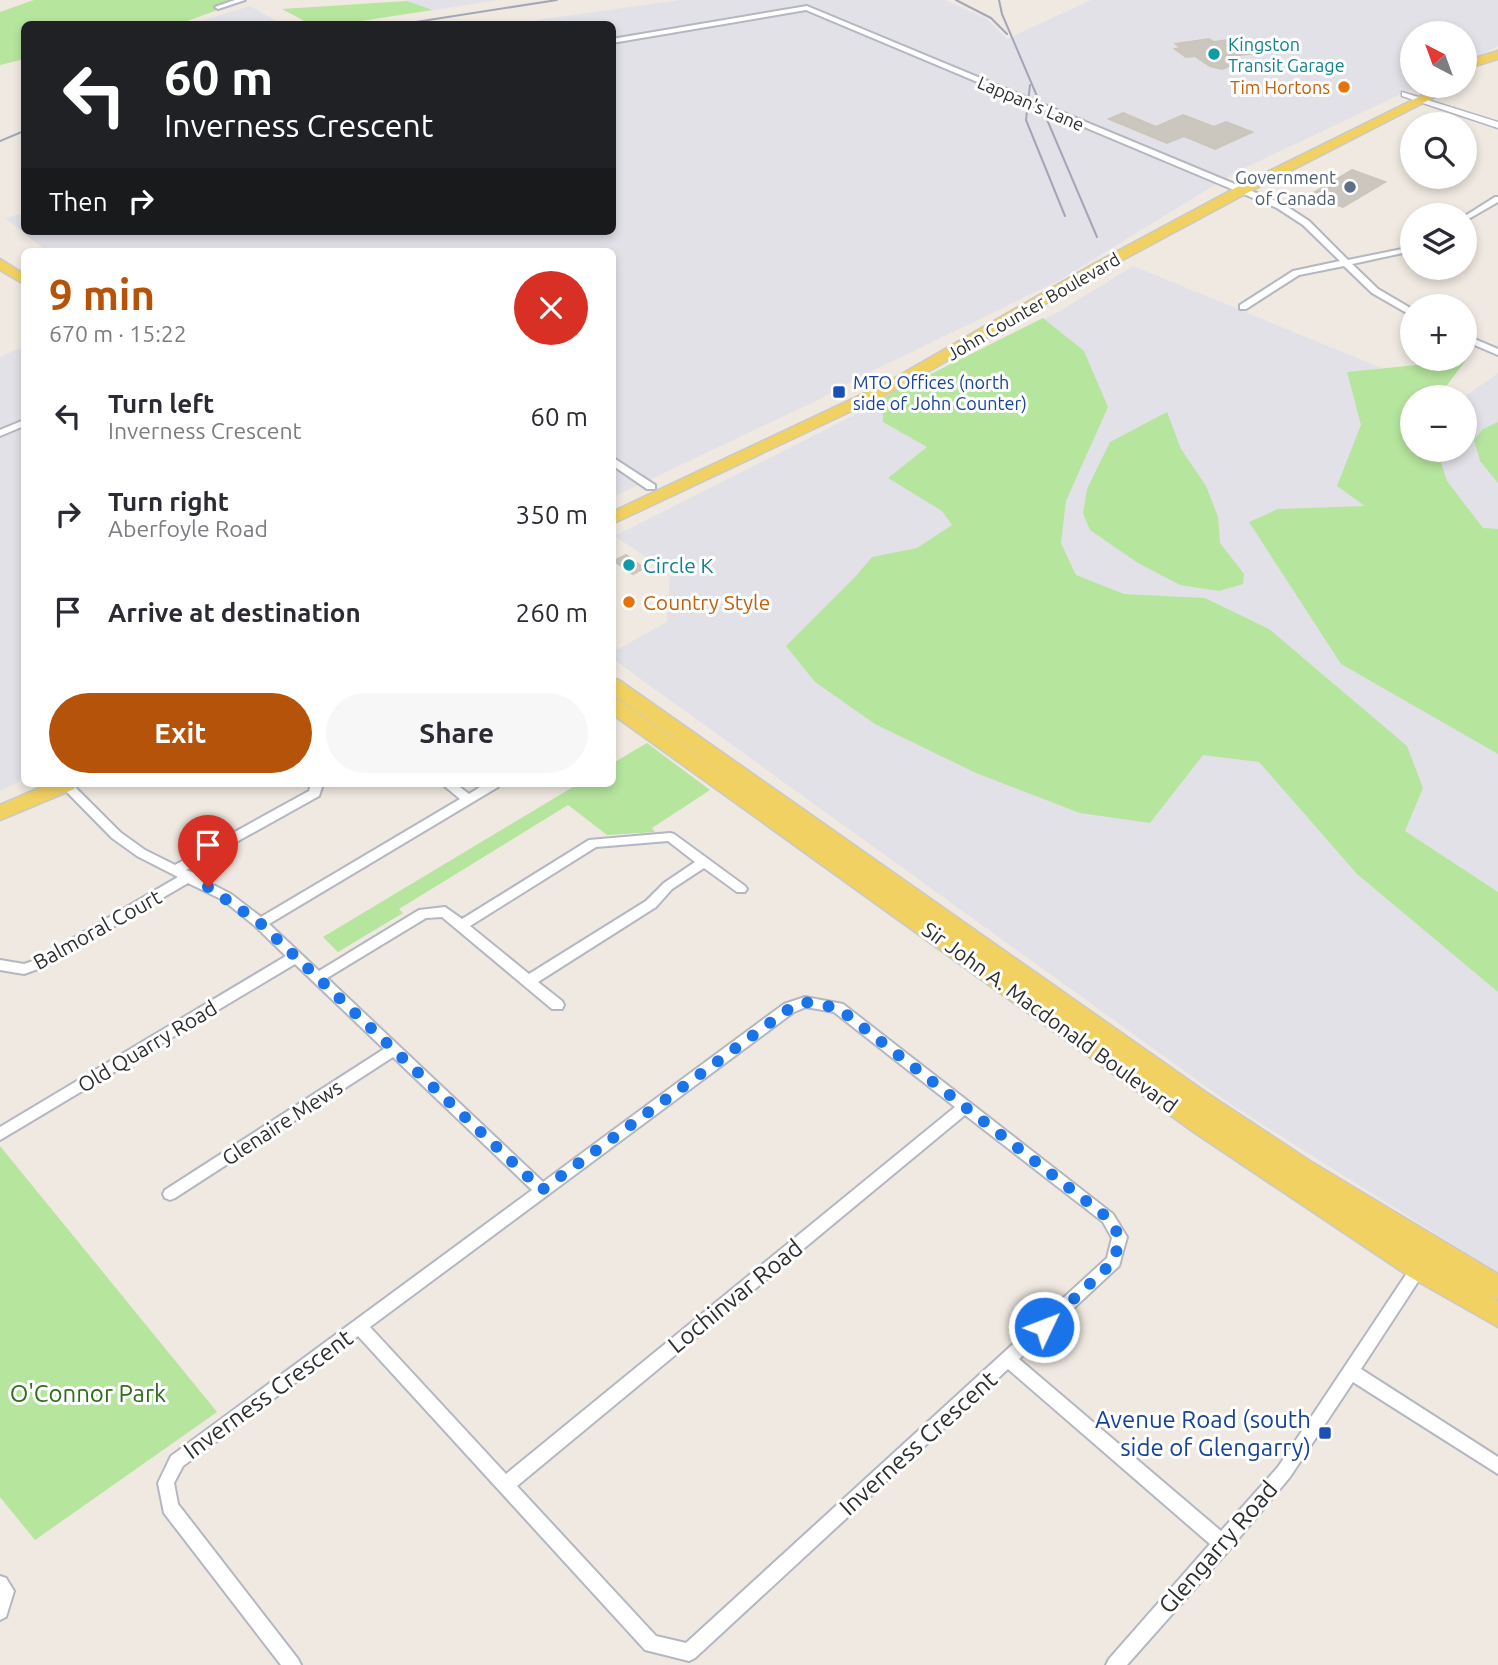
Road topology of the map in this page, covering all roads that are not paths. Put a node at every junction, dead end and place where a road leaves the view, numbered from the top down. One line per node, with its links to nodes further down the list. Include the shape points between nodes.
1 (242, 0): 2 (street)
2 (218, 7)
3 (616, 40): 10 (street, Lappan's Lane, via 807,8)
4 (1493, 58): 5 (main road)
5 (1477, 71)
6 (1400, 96): 10 (main road, John Counter Boulevard)
7 (1413, 98): 11 (main road, John Counter Boulevard)
8 (1434, 98): 9 (street)
9 (1498, 124)
10 (1227, 183): 11 (street, Lappan's Lane); 27 (main road, John Counter Boulevard, via 879,379)
11 (1244, 189): 18 (street, Lappan's Lane, via 1306,223); 29 (main road, John Counter Boulevard, via 892,386)
12 (1498, 200): 13 (street)
13 (1477, 212)
14 (0, 248): 17 (main road)
15 (1400, 252): 18 (street)
16 (0, 263): 19 (main road)
17 (21, 263)
18 (1347, 263): 20 (street, Lappan's Lane, via 1375,291); 21 (street, via 1296,273)
19 (21, 279)
20 (1400, 306)
21 (1243, 307)
22 (1477, 343): 23 (street)
23 (1498, 352)
24 (21, 424): 25 (street)
25 (0, 433)
26 (616, 463): 27 (street)
27 (651, 487): 28 (main road, John Counter Boulevard)
28 (616, 503)
29 (616, 517)
30 (616, 687): 56 (main road, Sir John A. Macdonald Boulevard)
31 (616, 707): 56 (main road, Sir John A. Macdonald Boulevard, via 1204,1126)
32 (31, 787): 39 (main road)
33 (59, 787): 40 (main road)
34 (69, 787): 42 (street, via 116,835 141,853)
35 (316, 787): 42 (street, Balmoral Court, via 315,793)
36 (453, 787): 38 (street)
37 (489, 787): 38 (street)
38 (468, 799): 44 (street)
39 (0, 803)
40 (0, 813)
41 (705, 861): 43 (street); 45 (street, via 670,837 593,843); 49 (street, via 651,904)
42 (184, 873): 44 (street, via 227,897); 47 (street, Balmoral Court, via 41,963 24,969)
43 (741, 889)
44 (260, 923): 46 (street)
45 (462, 925): 48 (street, via 445,912 424,913); 49 (street)
46 (295, 957): 48 (street); 53 (street, Old Quarry Road)
47 (0, 965)
48 (317, 978): 51 (street)
49 (529, 981): 50 (street)
50 (557, 1005)
51 (393, 1050): 54 (street); 55 (street, Glenaire Mews)
52 (965, 1107): 54 (street, Inverness Crescent, via 838,1008 805,1002 789,1009); 60 (street, Inverness Crescent, via 1108,1218 1120,1237 1114,1261); 63 (street, Lochinvar Road)
53 (0, 1134)
54 (542, 1190): 59 (street, Inverness Crescent)
55 (170, 1194)
56 (1425, 1259): 57 (main road, Sir John A. Macdonald Boulevard); 58 (main road, Sir John A. Macdonald Boulevard); 61 (street, Glengarry Road)
57 (1498, 1288)
58 (1498, 1315)
59 (360, 1326): 63 (street, Inverness Crescent); 67 (street, Inverness Crescent, via 177,1461 166,1483 170,1507)
60 (1009, 1360): 63 (street, Inverness Crescent, via 689,1652 651,1644); 64 (street)
61 (1351, 1372): 62 (street); 64 (street, Glengarry Road, via 1284,1472)
62 (1498, 1465)
63 (505, 1485)
64 (1223, 1544): 68 (street, Glengarry Road)
65 (0, 1584): 66 (street, via 5,1591)
66 (0, 1611)
67 (292, 1665)
68 (1115, 1665)

